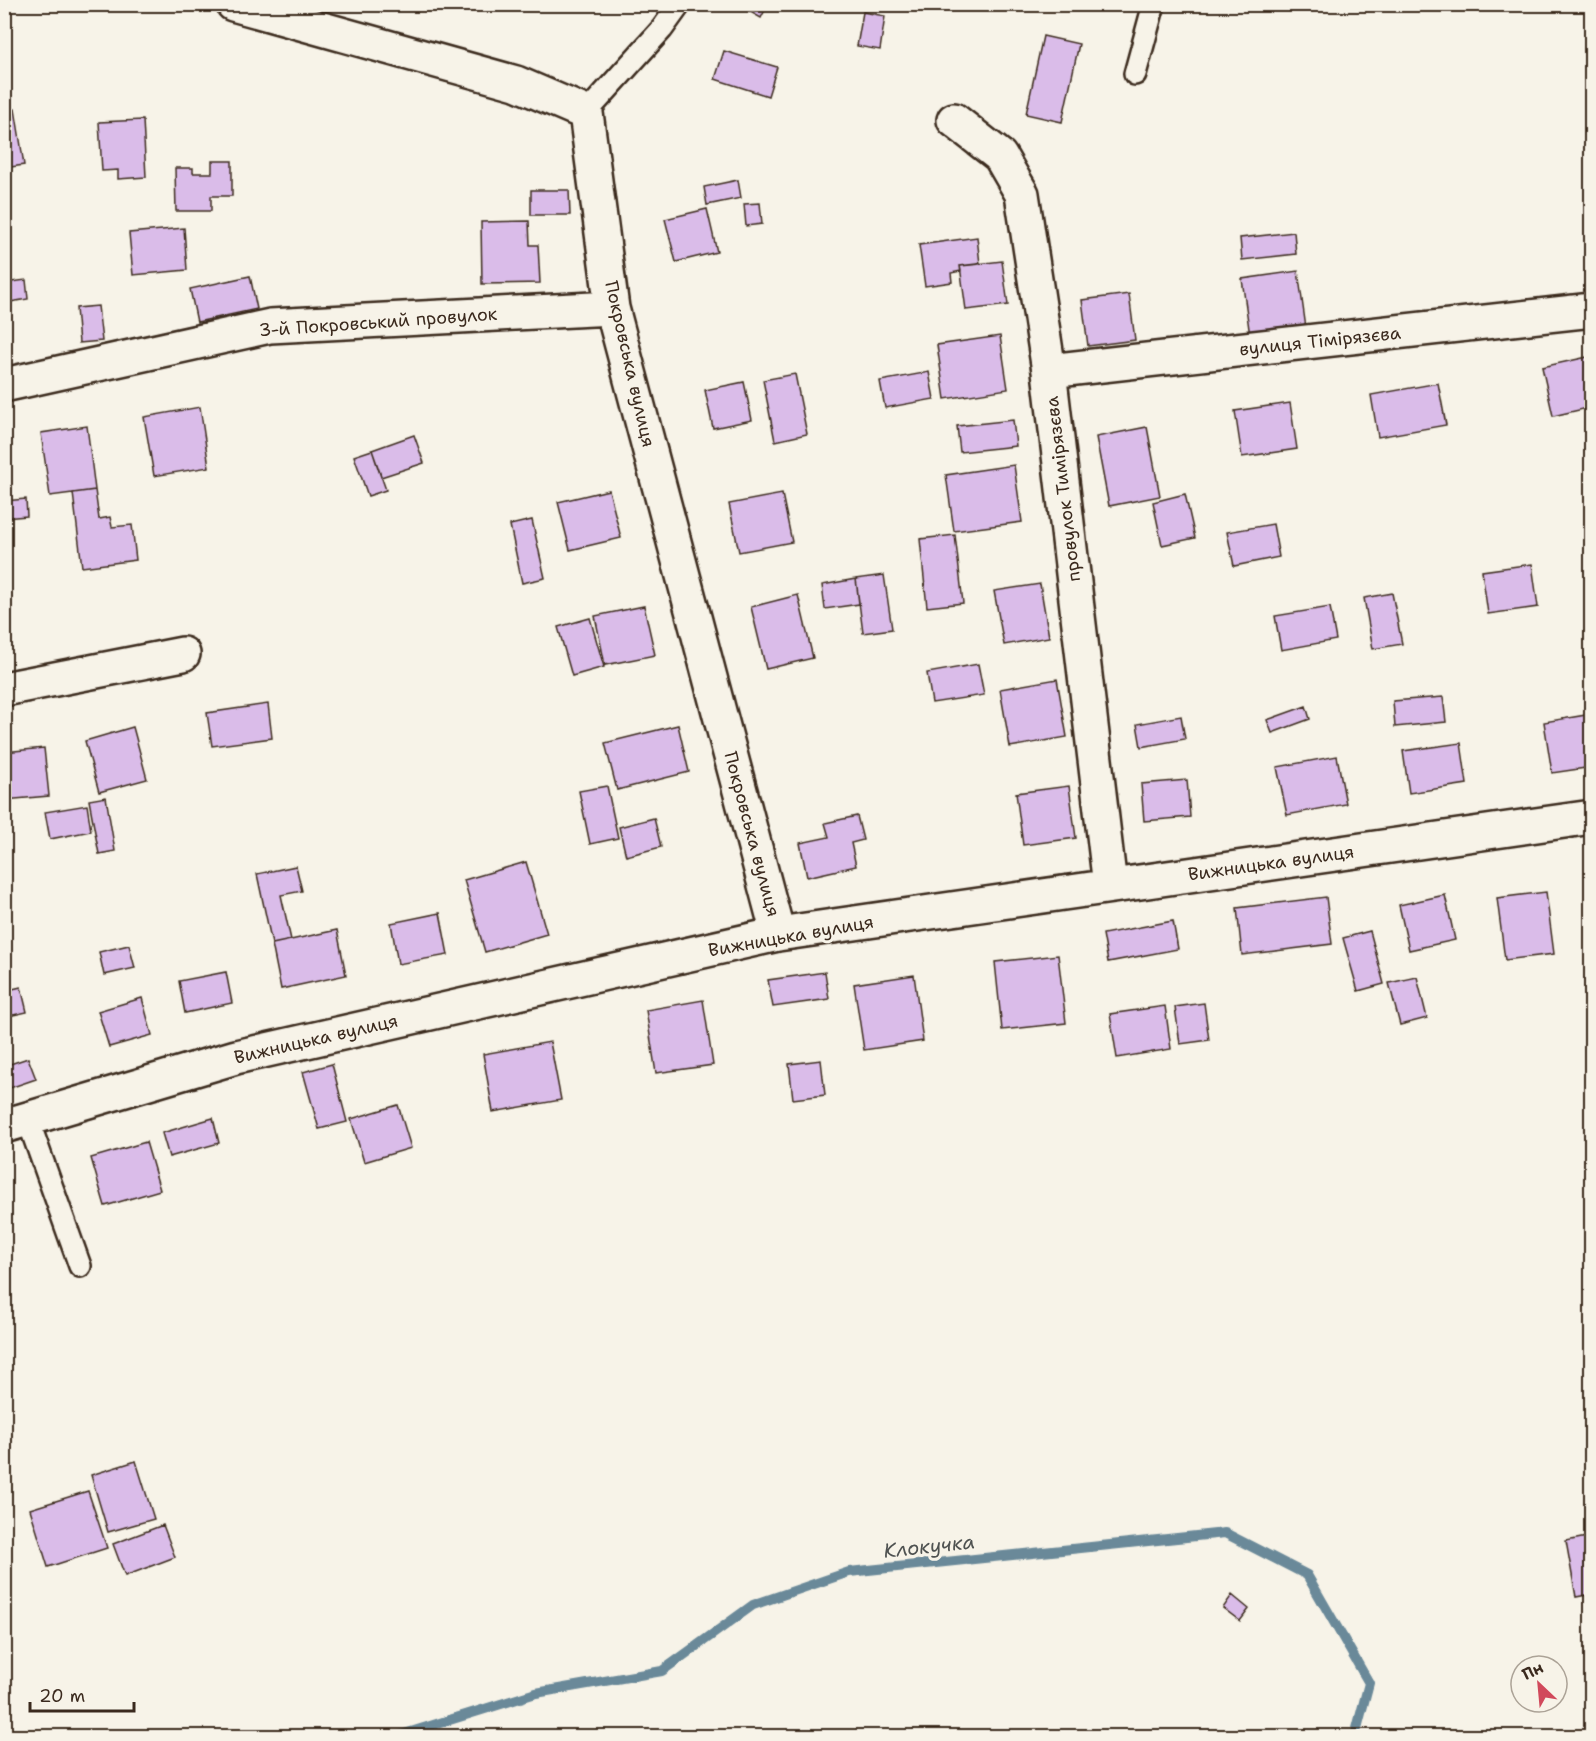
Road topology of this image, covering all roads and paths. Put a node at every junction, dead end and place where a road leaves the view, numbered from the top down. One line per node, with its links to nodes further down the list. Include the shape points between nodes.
1 (233, 4): 5 (street, via 516,83)
2 (680, 4): 5 (lane)
3 (1154, 4): 4 (lane)
4 (1135, 74)
5 (586, 113): 7 (street, Покровська вулиця)
6 (954, 120): 9 (street, провулок Тимірязєва, via 1000,156 1022,194)
7 (612, 308): 10 (street, 3-й Покровський провулок, via 270,326); 15 (street, Покровська вулиця)
8 (1592, 310): 9 (street, вулиця Тімірязєва)
9 (1049, 371): 14 (street, провулок Тимірязєва)
10 (4, 385)
11 (183, 654): 12 (street)
12 (4, 689)
13 (1592, 817): 14 (street, Вижницька вулиця)
14 (1110, 886): 15 (street, Вижницька вулиця)
15 (778, 934): 16 (street, Вижницька вулиця, via 236,1057)
16 (16, 1123): 17 (lane)
17 (80, 1266)

